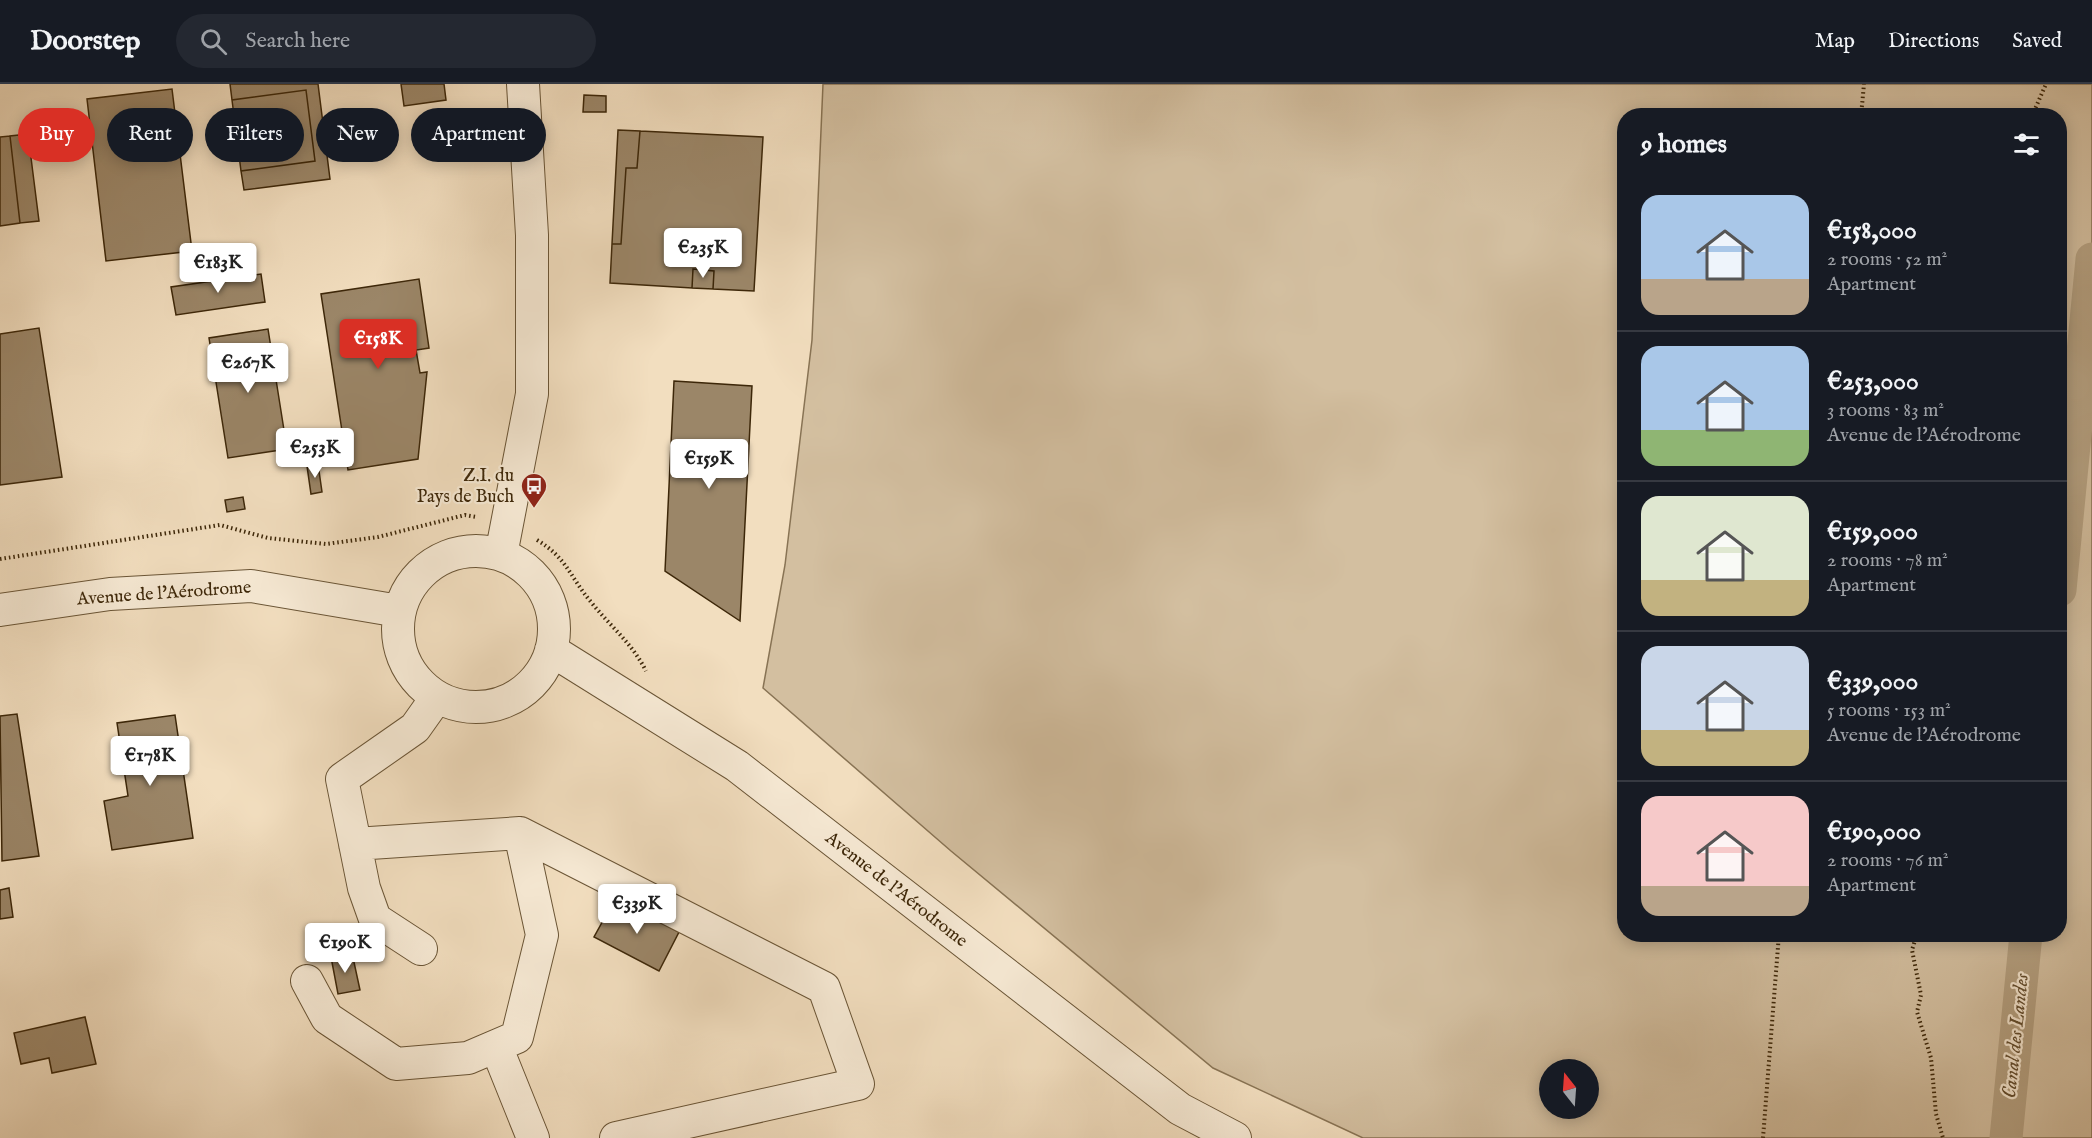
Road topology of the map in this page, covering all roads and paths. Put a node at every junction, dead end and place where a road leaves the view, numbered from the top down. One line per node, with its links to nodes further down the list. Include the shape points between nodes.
1 (523, 84): 6 (street, via 532,235 532,394)
2 (1863, 84): 4 (path)
3 (2046, 84): 5 (path)
4 (1862, 108)
5 (2036, 108)
6 (507, 523): 7 (street); 8 (path, via 465,515 378,537 326,544 268,538 220,525); 13 (path, via 556,551 590,602 636,651 649,677)
7 (501, 555): 10 (street, via 476,551 450,555 427,568 409,587); 11 (street, via 531,574 550,603 554,626)
8 (0, 559)
9 (0, 610): 10 (street, Avenue de l'Aérodrome, via 110,594 251,586)
10 (399, 611): 12 (street, via 398,636 404,660 417,681)
11 (551, 650): 12 (street, via 526,689 506,701 483,706 459,705); 13 (street, Avenue de l'Aérodrome)
12 (437, 697): 15 (street, via 414,728 342,779)
13 (636, 703): 23 (street, Avenue de l'Aérodrome, via 736,766 1180,1109)
14 (520, 833): 15 (street); 20 (street, via 542,935 517,1037); 22 (street, via 824,988 858,1084)
15 (355, 844): 18 (street, via 375,919)
16 (1778, 942): 24 (path)
17 (1914, 942): 25 (path, via 1912,950 1921,995 1917,1012 1931,1058 1936,1114)
18 (421, 949)
19 (307, 981): 20 (street, via 327,1018 396,1064 468,1058)
20 (496, 1046): 21 (street)
21 (533, 1138)
22 (616, 1138)
23 (1235, 1138)
24 (1763, 1138)
25 (1943, 1138)

